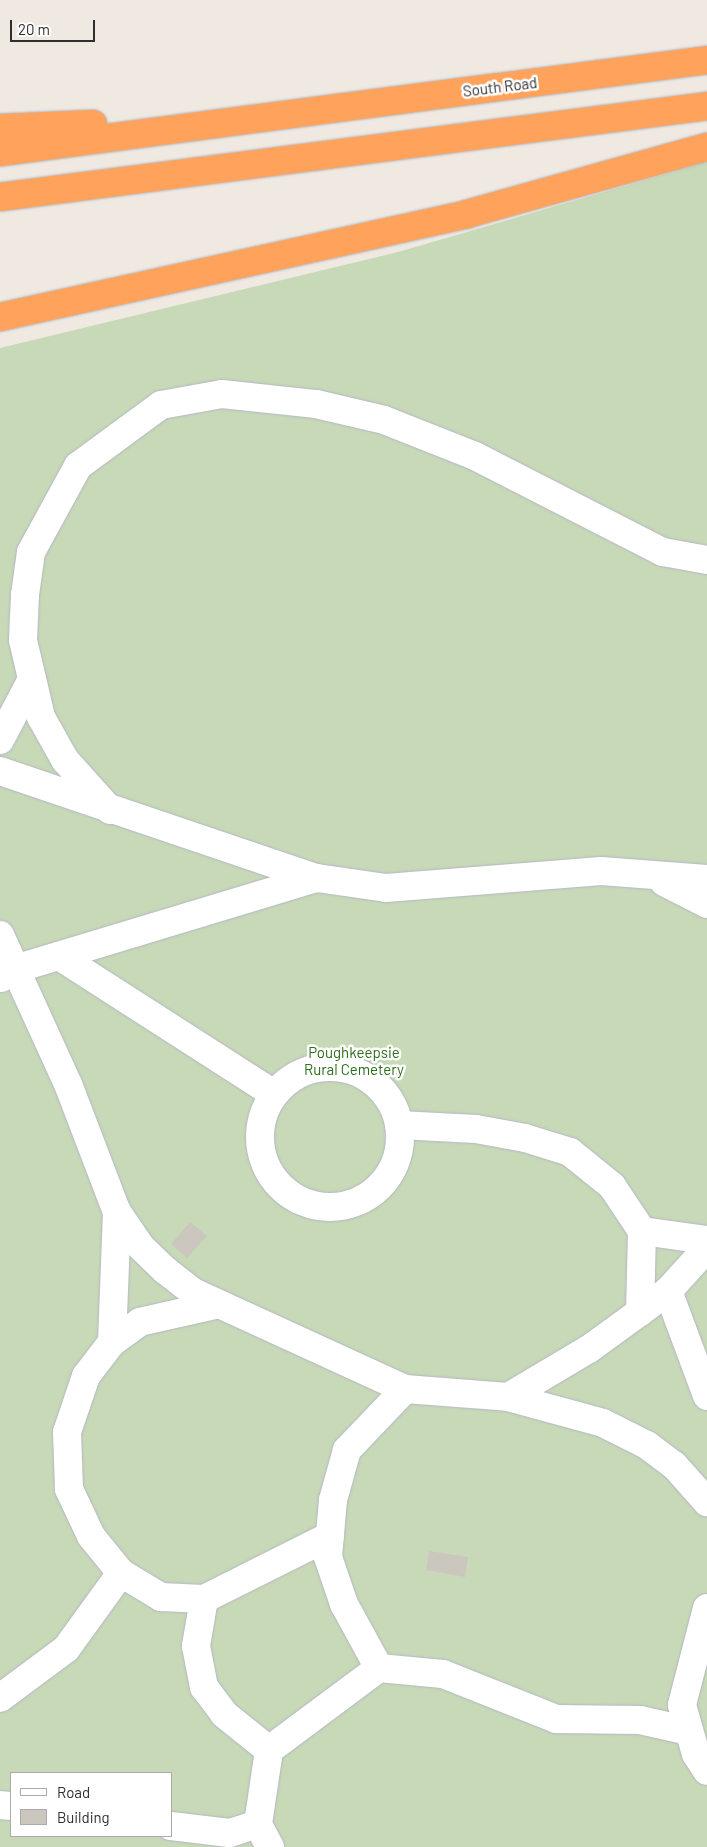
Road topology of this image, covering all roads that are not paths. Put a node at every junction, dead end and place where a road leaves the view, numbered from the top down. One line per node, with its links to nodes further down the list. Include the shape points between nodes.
1 (707, 60): 3 (highway, South Road)
2 (707, 106): 7 (highway)
3 (294, 114): 4 (highway); 6 (highway)
4 (0, 128)
5 (707, 148): 8 (highway, via 467,214)
6 (0, 152)
7 (0, 197)
8 (0, 317)
9 (707, 546): 10 (lane)
10 (663, 552): 11 (lane); 12 (lane, via 475,456 384,420 316,404 222,394 161,405 78,466 31,552 23,640)
11 (707, 560)
12 (31, 682): 13 (lane); 15 (lane, via 41,717 65,760)
13 (0, 740)
14 (0, 771): 15 (lane)
15 (110, 810): 17 (lane)
16 (653, 876): 17 (lane, via 601,871 386,888); 18 (lane); 19 (lane)
17 (317, 878): 21 (lane)
18 (707, 879)
19 (707, 904)
20 (0, 935): 22 (lane)
21 (58, 956): 22 (lane); 23 (lane)
22 (8, 974): 25 (lane, via 68,1084)
23 (274, 1094): 24 (lane, via 292,1078 312,1069 343,1068 377,1085 392,1103); 24 (lane, via 263,1114 260,1137 263,1160 280,1185 313,1205 336,1207 358,1201 378,1188 394,1163)
24 (399, 1125): 26 (lane, via 476,1129 525,1138 570,1152 612,1186)
25 (117, 1212): 30 (lane, via 141,1247 165,1270); 32 (lane)
26 (642, 1231): 27 (lane); 31 (lane)
27 (707, 1240)
28 (707, 1248): 29 (lane)
29 (668, 1291): 31 (lane); 34 (lane)
30 (219, 1304): 32 (lane, via 140,1322); 33 (lane)
31 (640, 1312): 35 (lane, via 589,1349)
32 (112, 1342): 38 (lane, via 86,1376 67,1432 69,1489 91,1536)
33 (406, 1389): 35 (lane); 37 (lane, via 347,1450 333,1500)
34 (707, 1396)
35 (508, 1397): 36 (lane, via 603,1423 647,1444 674,1465)
36 (707, 1502)
37 (330, 1536): 39 (lane); 41 (lane, via 328,1557 344,1604)
38 (121, 1573): 39 (lane, via 161,1597); 42 (lane, via 66,1649)
39 (204, 1599): 44 (lane, via 196,1646 204,1687 224,1714)
40 (707, 1608): 43 (lane, via 682,1705)
41 (378, 1668): 43 (lane, via 443,1674 556,1719 640,1720); 44 (lane)
42 (0, 1698)
43 (689, 1731): 45 (lane)
44 (269, 1750): 47 (lane)
45 (707, 1772)
46 (172, 1826): 47 (lane)
47 (264, 1836)

